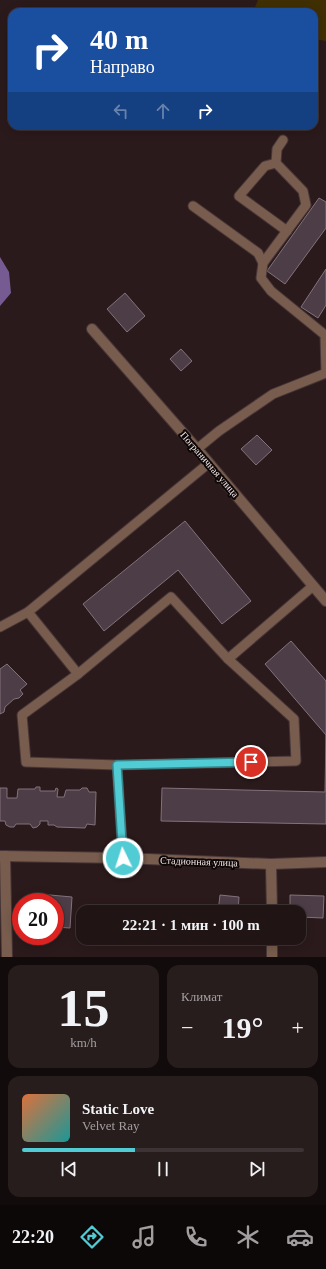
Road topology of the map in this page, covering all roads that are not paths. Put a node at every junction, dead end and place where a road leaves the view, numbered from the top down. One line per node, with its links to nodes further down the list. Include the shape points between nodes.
1 (282, 140): 2 (lane, via 277,149)
2 (276, 163): 4 (lane, via 303,191 306,205); 4 (lane, via 265,166 239,196)
3 (193, 206): 5 (lane, via 258,253)
4 (287, 231): 5 (lane)
5 (264, 263): 7 (lane, via 261,278 271,290 325,335 326,373 273,394)
6 (92, 329): 7 (street, Пограничная улица)
7 (197, 449): 8 (street, Пограничная улица)
8 (209, 463): 9 (street, Пограничная улица); 11 (lane)
9 (313, 586): 10 (street, Пограничная улица); 13 (lane)
10 (326, 601)
11 (28, 612): 12 (lane); 14 (lane)
12 (0, 627)
13 (228, 659): 14 (lane, via 172,597); 15 (lane, via 294,719 296,761)
14 (78, 674): 15 (lane, via 22,715 26,762)
15 (117, 765): 17 (lane)
16 (3, 856): 17 (street, Стадионная улица); 22 (street)
17 (123, 858): 19 (street, Стадионная улица)
18 (326, 862): 19 (street, Стадионная улица)
19 (272, 864): 20 (street)
20 (272, 905)
21 (272, 945): 23 (street)
22 (7, 957)
23 (272, 957)

